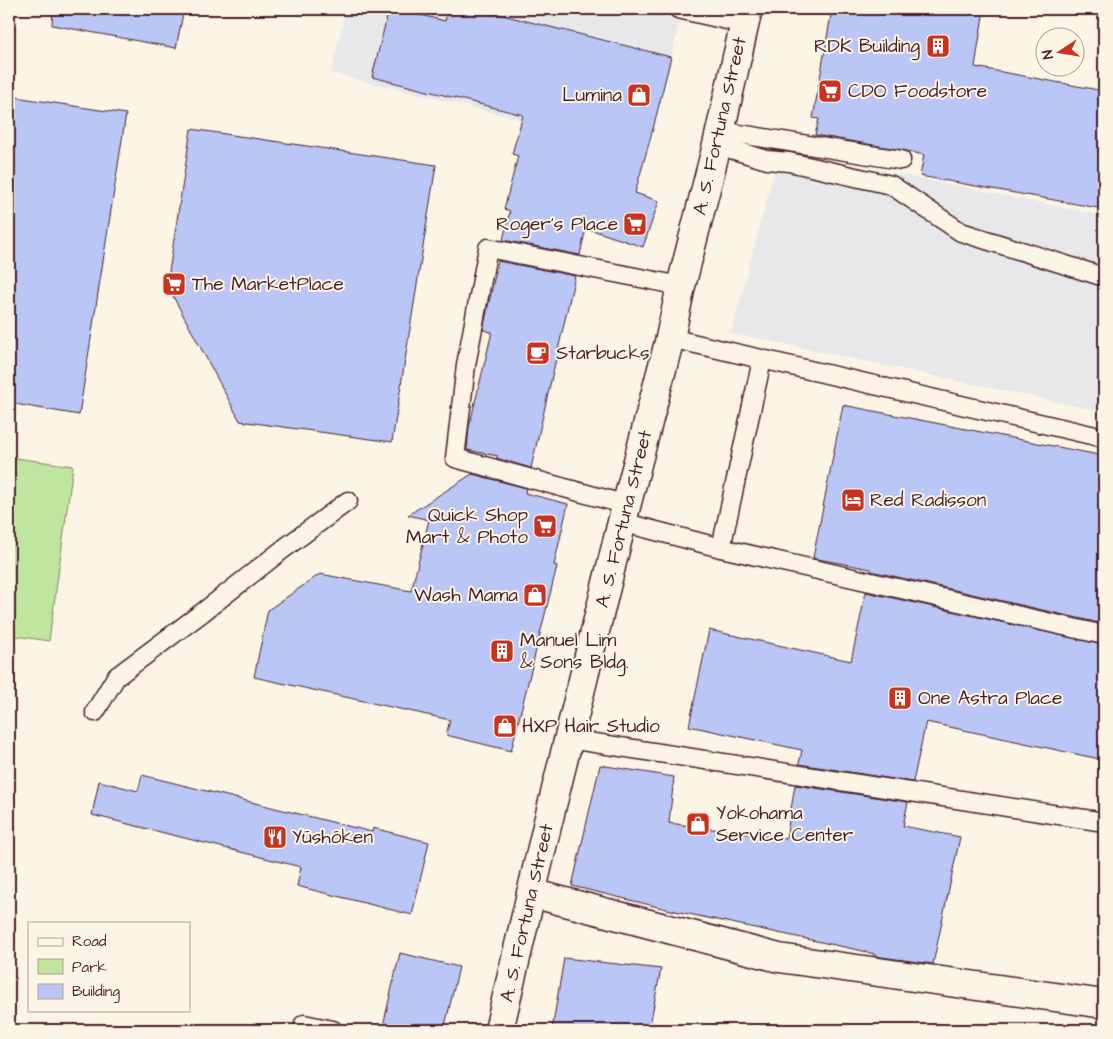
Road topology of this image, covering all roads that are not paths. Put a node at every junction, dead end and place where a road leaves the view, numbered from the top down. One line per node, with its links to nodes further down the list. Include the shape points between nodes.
1 (678, 9): 2 (lane)
2 (746, 16): 3 (main road, A. S. Fortuna Street)
3 (719, 138): 4 (lane); 5 (lane, via 768,160 891,185 961,232); 6 (main road, A. S. Fortuna Street)
4 (901, 160)
5 (1104, 277)
6 (681, 286): 7 (main road, A. S. Fortuna Street); 11 (lane, via 488,248 466,365 455,458)
7 (670, 338): 8 (lane); 11 (main road, A. S. Fortuna Street)
8 (762, 360): 9 (lane); 12 (lane)
9 (1104, 438)
10 (348, 501): 14 (lane, via 116,677)
11 (624, 514): 12 (lane); 15 (main road, A. S. Fortuna Street)
12 (721, 548): 13 (lane)
13 (1104, 635)
14 (96, 712)
15 (569, 739): 16 (lane); 17 (main road, A. S. Fortuna Street)
16 (1104, 822)
17 (531, 893): 18 (main road, via 779,958); 21 (main road, A. S. Fortuna Street)
18 (1104, 1004)
19 (304, 1024): 20 (lane)
20 (333, 1030)
21 (500, 1030)

